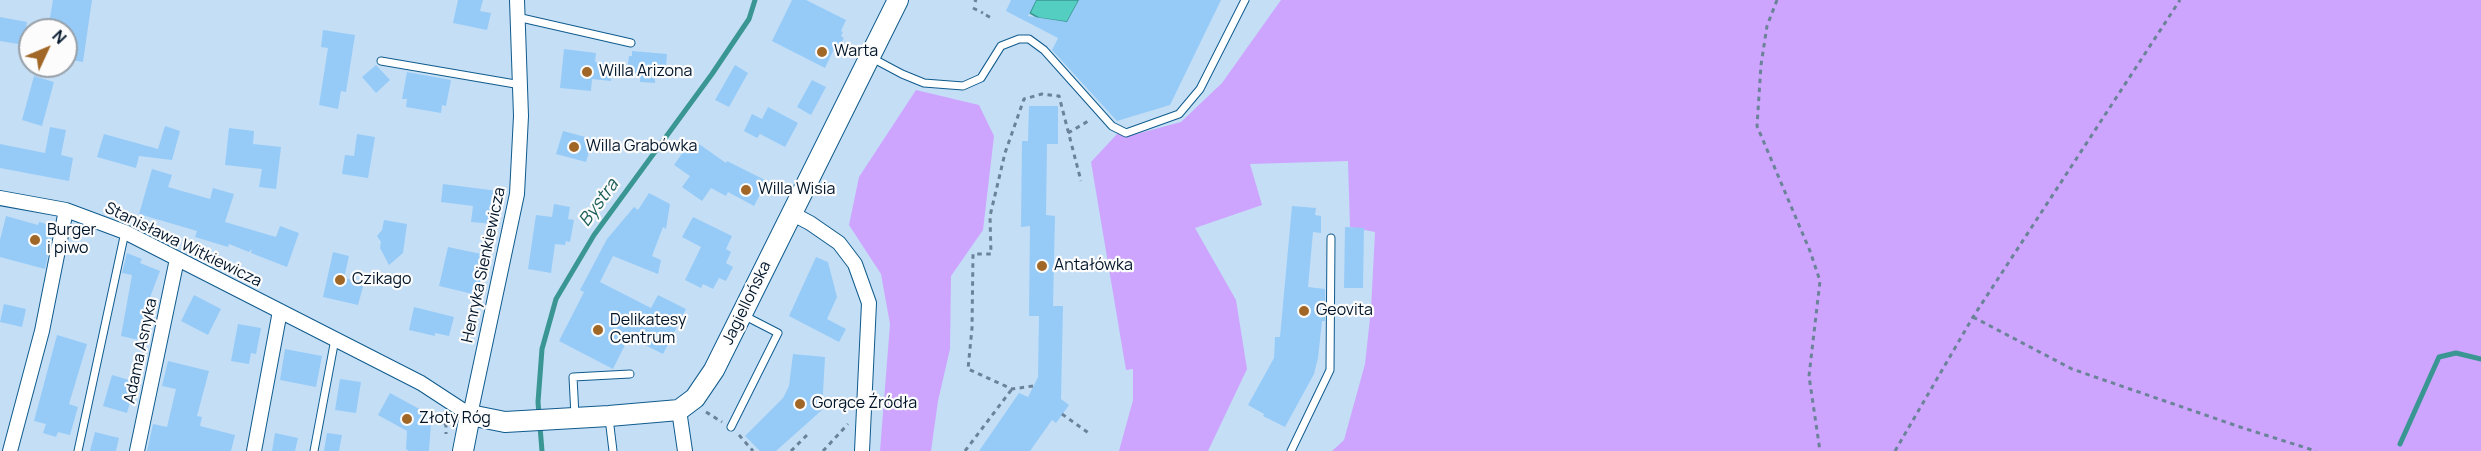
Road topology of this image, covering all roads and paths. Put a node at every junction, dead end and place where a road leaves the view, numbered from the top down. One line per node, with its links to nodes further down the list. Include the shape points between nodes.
1 (518, 0): 7 (street, Henryka Sienkiewicza)
2 (898, 0): 10 (street, Jagiellońska)
3 (1245, 0): 13 (lane, via 1200,89 1179,114 1126,133)
4 (1777, 0): 55 (path, via 1767,26 1757,126 1820,281 1809,376)
5 (2180, 0): 24 (path)
6 (973, 8): 8 (path)
7 (517, 17): 9 (lane); 12 (street, Henryka Sienkiewicza)
8 (993, 19)
9 (631, 43)
10 (870, 57): 13 (lane, via 924,83 963,86 981,78 1001,46 1029,39 1044,50); 18 (street, Jagiellońska)
11 (381, 61): 12 (lane)
12 (521, 85): 33 (street, Henryka Sienkiewicza, via 520,170 515,204)
13 (1099, 113): 14 (path)
14 (1068, 133): 15 (path); 28 (path, via 1059,96 1042,94 1024,99 1005,153 990,216 991,254 972,254 968,369)
15 (1081, 181)
16 (0, 198): 17 (street, Stanisława Witkiewicza)
17 (66, 210): 19 (street, Stanisława Witkiewicza); 42 (street, via 42,331)
18 (791, 213): 23 (street, Jagiellońska); 52 (street, via 839,243 855,264 869,303)
19 (125, 232): 21 (street, Stanisława Witkiewicza); 43 (lane)
20 (1332, 238): 54 (lane, via 1330,370)
21 (177, 259): 22 (street, Stanisława Witkiewicza); 44 (street, Adama Asnyka)
22 (280, 311): 25 (street, Stanisława Witkiewicza); 45 (street)
23 (741, 314): 30 (street, Jagiellońska, via 714,370 695,398); 38 (lane, via 778,333)
24 (1973, 317): 56 (path); 57 (path, via 2072,369)
25 (335, 339): 33 (street, Stanisława Witkiewicza, via 421,383); 46 (lane)
26 (630, 374): 36 (lane, via 573,377)
27 (1033, 386): 28 (path)
28 (1012, 389): 53 (path)
29 (437, 408): 41 (path)
30 (679, 410): 34 (street); 48 (street)
31 (706, 412): 35 (path)
32 (1062, 414): 39 (path)
33 (470, 415): 36 (street, via 505,422); 41 (street)
34 (609, 416): 36 (street); 47 (lane)
35 (714, 417)
36 (571, 418)
37 (851, 420): 51 (path)
38 (731, 427): 49 (path)
39 (1090, 434)
40 (807, 435): 50 (path)
41 (455, 447)
42 (10, 451)
43 (78, 451)
44 (137, 451)
45 (254, 451)
46 (314, 451)
47 (613, 451)
48 (685, 451)
49 (753, 451)
50 (791, 451)
51 (823, 451)
52 (861, 451)
53 (964, 451)
54 (1291, 451)
55 (1820, 451)
56 (1895, 451)
57 (2316, 451)

